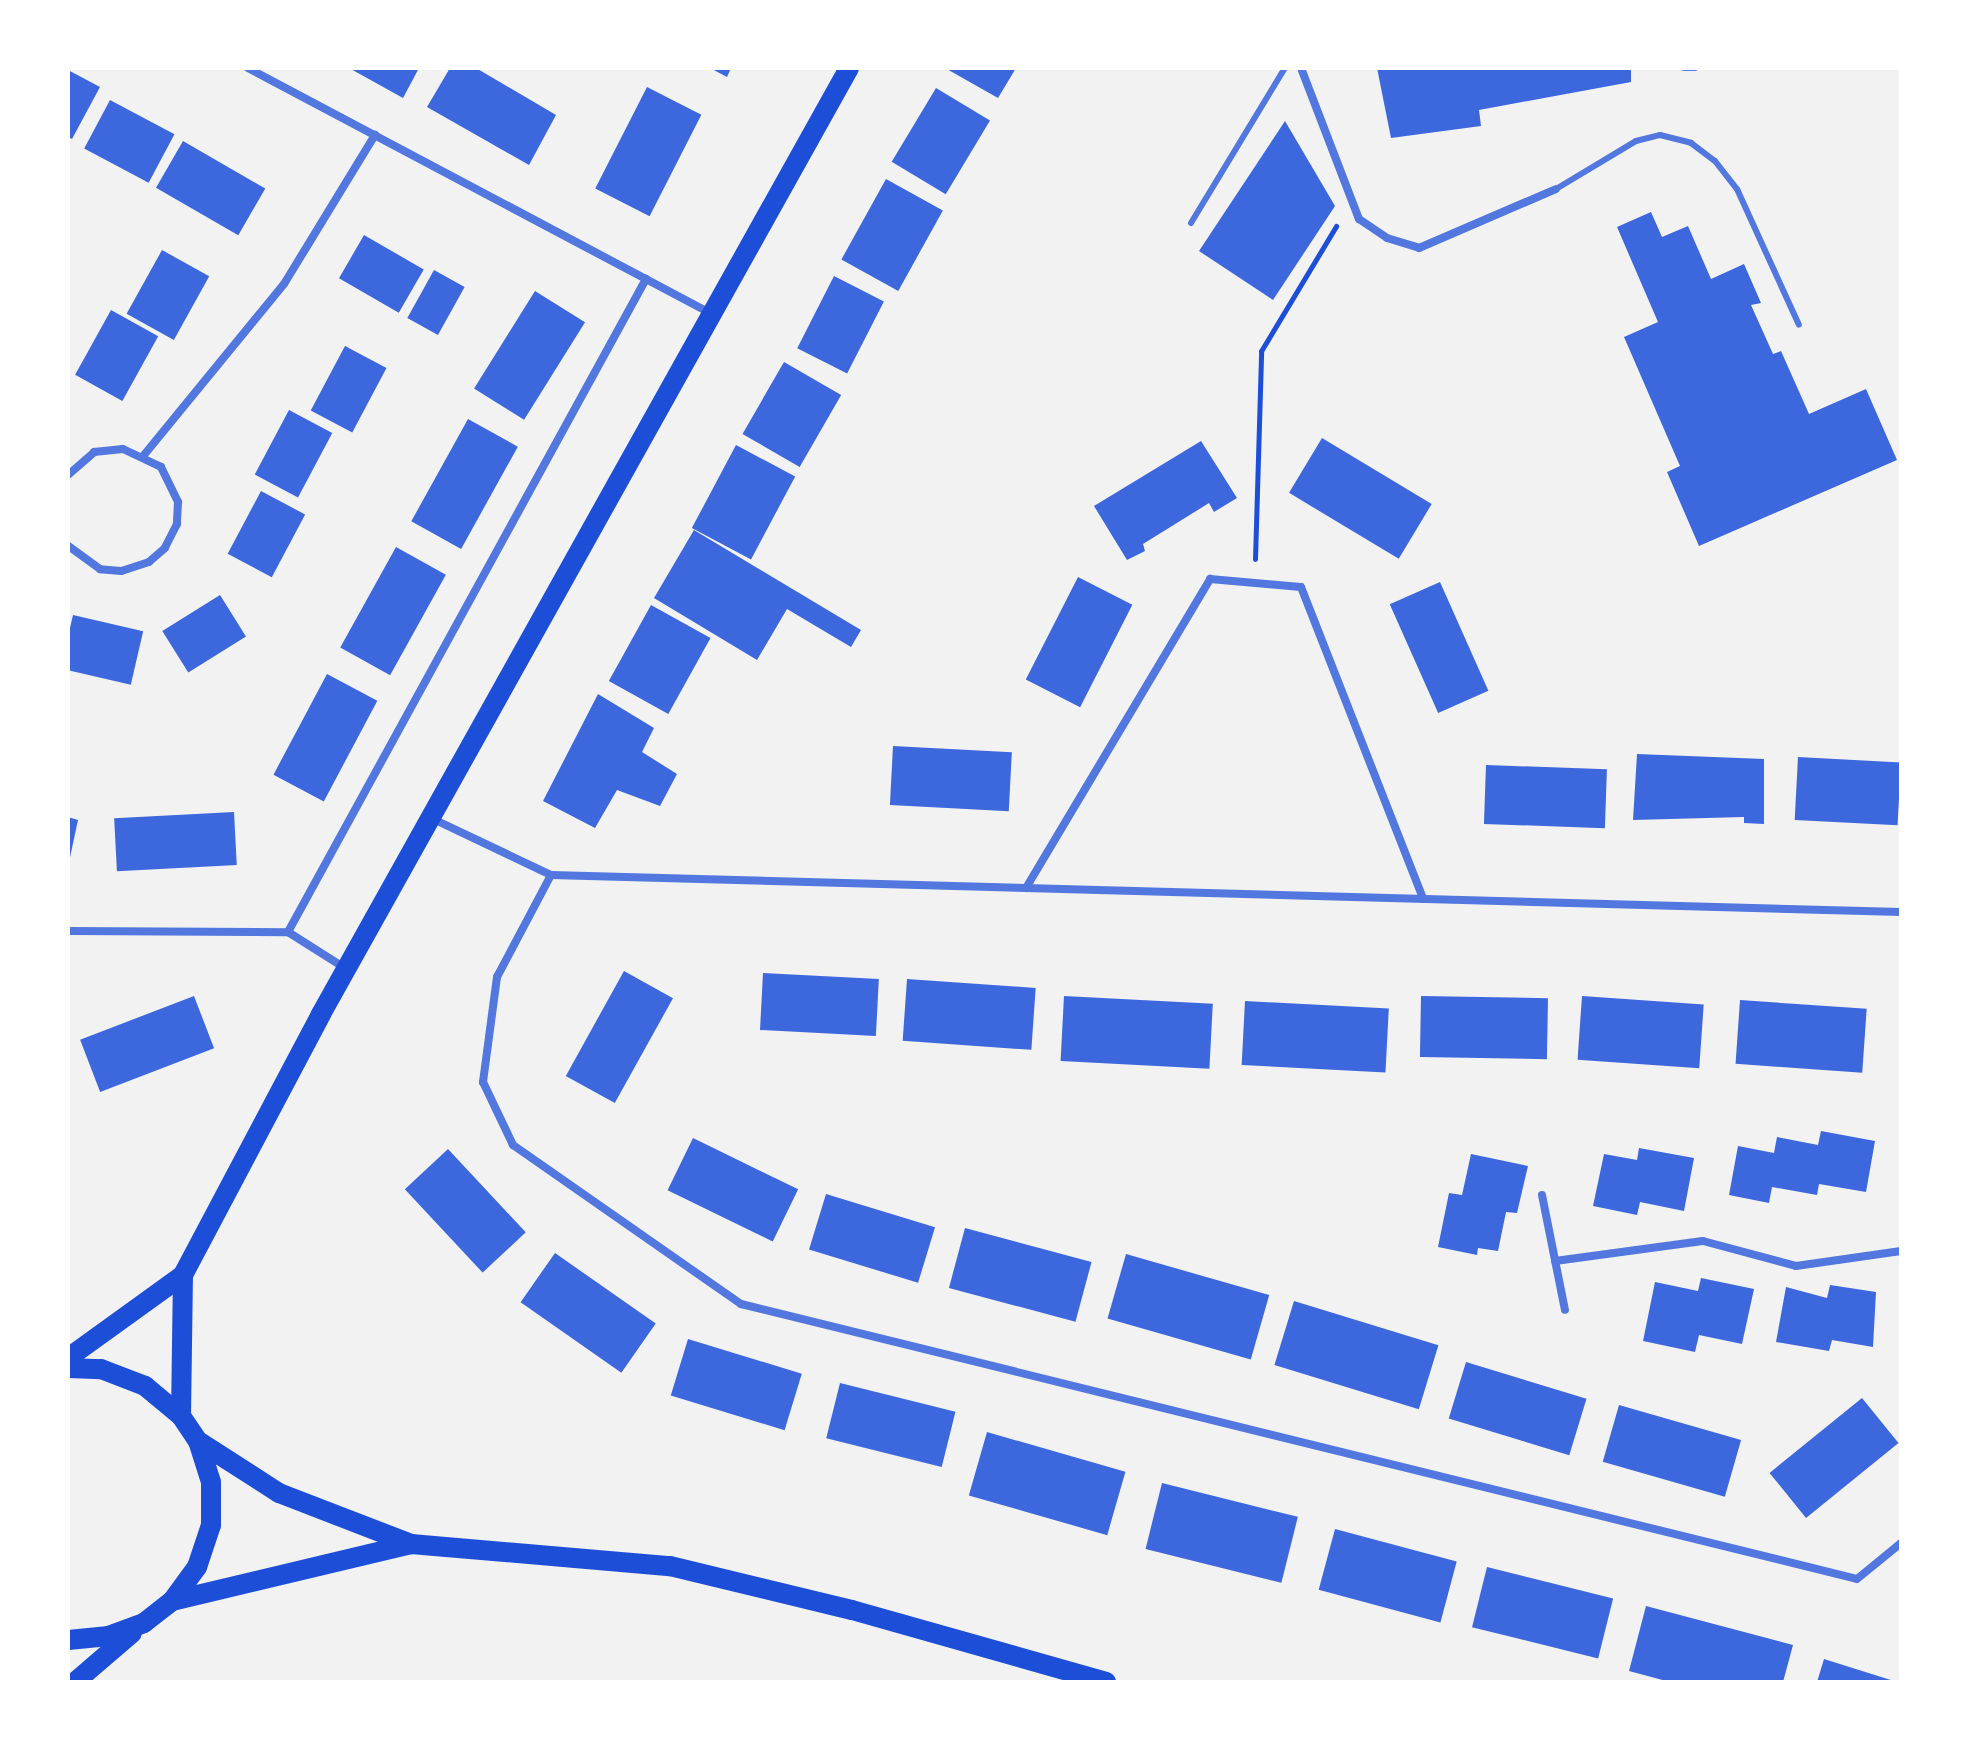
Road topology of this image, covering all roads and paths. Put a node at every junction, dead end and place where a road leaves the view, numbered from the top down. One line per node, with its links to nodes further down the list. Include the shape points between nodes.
1 (248, 68): 7 (street)
2 (849, 68): 12 (main road)
3 (1285, 68): 10 (lane)
4 (1301, 68): 9 (street)
5 (1684, 68): 6 (lane)
6 (1695, 68)
7 (375, 135): 11 (street); 14 (street, via 284,284)
8 (1556, 189): 9 (street, via 1419,248 1387,238 1359,219); 13 (lane, via 1636,141 1660,135 1691,143 1715,161 1737,189)
9 (1351, 201): 17 (path, via 1261,351)
10 (1191, 223)
11 (646, 279): 12 (street); 24 (street)
12 (712, 314): 18 (main road)
13 (1799, 325)
14 (144, 455): 15 (street, via 123,449 94,452); 16 (street, via 161,467 178,502 177,524 165,548 149,562 121,571 86,563)
15 (68, 475)
16 (68, 546)
17 (1254, 583): 20 (street, via 1210,579); 21 (street, via 1301,587)
18 (431, 818): 19 (street); 25 (main road)
19 (551, 875): 20 (street); 35 (street, via 497,977 483,1082 513,1145 741,1304 1857,1579)
20 (1026, 888): 21 (street)
21 (1423, 899): 22 (street)
22 (1901, 912)
23 (68, 931): 24 (street)
24 (288, 932): 25 (street)
25 (347, 969): 29 (main road)
26 (1542, 1195): 28 (street)
27 (1901, 1251): 28 (street, via 1796,1266 1703,1241)
28 (1555, 1261): 30 (street)
29 (183, 1275): 31 (main road); 33 (main road)
30 (1565, 1310)
31 (68, 1358)
32 (68, 1368): 33 (main road, via 101,1369 145,1386)
33 (181, 1416): 34 (main road)
34 (198, 1441): 36 (main road, via 279,1493); 37 (main road, via 211,1482 211,1525 197,1567)
35 (1901, 1543)
36 (411, 1544): 37 (main road); 41 (main road, via 670,1566 852,1610)
37 (172, 1601): 38 (main road)
38 (144, 1623): 39 (main road, via 109,1636); 40 (main road)
39 (68, 1640)
40 (75, 1682)
41 (1106, 1682)

